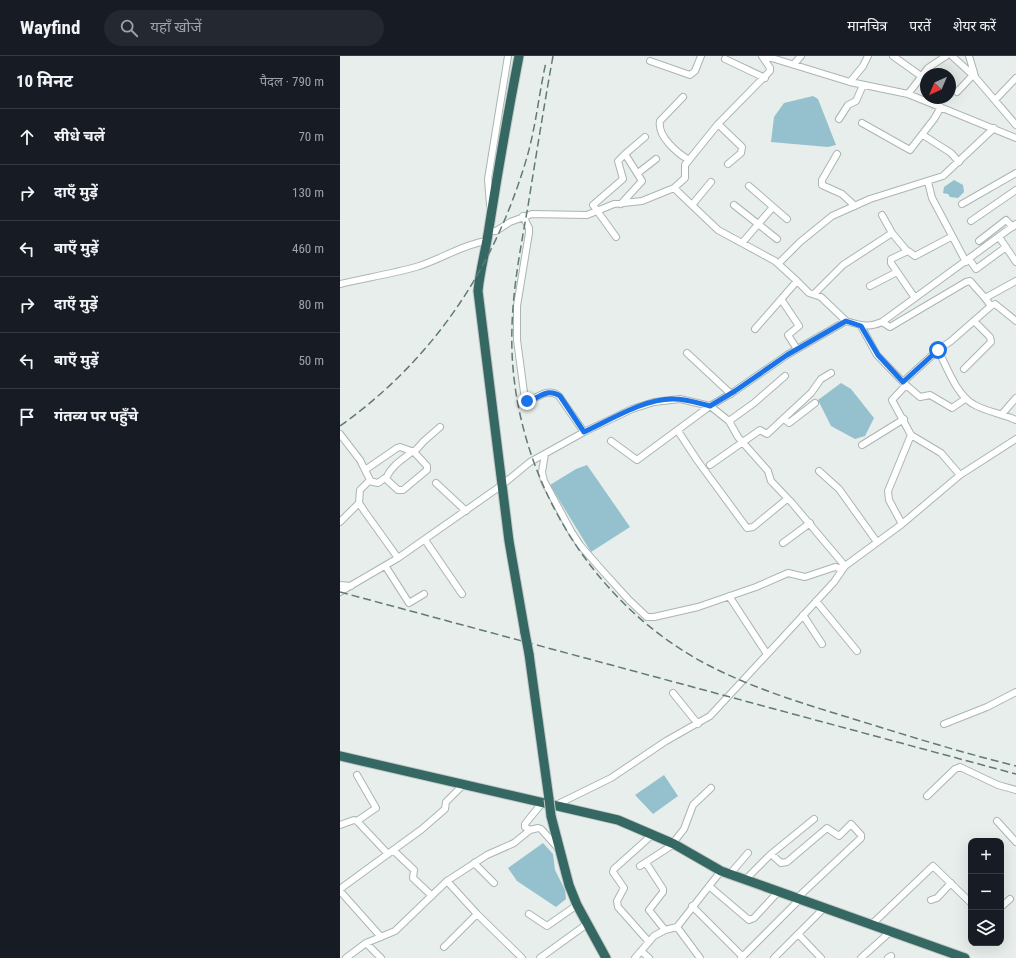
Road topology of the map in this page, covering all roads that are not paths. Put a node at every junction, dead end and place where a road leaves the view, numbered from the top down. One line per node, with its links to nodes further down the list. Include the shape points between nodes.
1 (508, 56): 58 (street, via 488,179)
2 (520, 56): 58 (highway)
3 (701, 56): 12 (street, via 695,71 690,75)
4 (766, 56): 13 (street); 19 (street, via 770,71)
5 (802, 56): 13 (street)
6 (868, 56): 21 (street)
7 (892, 56): 16 (street)
8 (946, 56): 14 (street)
9 (952, 56): 17 (street)
10 (969, 56): 17 (street)
11 (725, 59): 19 (street)
12 (650, 61)
13 (794, 64): 21 (street)
14 (931, 68)
15 (1016, 74): 20 (street)
16 (920, 75)
17 (974, 76): 23 (street); 26 (street)
18 (920, 77): 24 (street)
19 (765, 78): 30 (street)
20 (1016, 78): 26 (street)
21 (850, 82): 22 (street)
22 (863, 85): 24 (street); 28 (street, via 856,101 848,105)
23 (957, 92)
24 (908, 94): 27 (street)
25 (683, 97): 39 (street, via 659,124 661,131 676,151)
26 (995, 100): 31 (street)
27 (941, 107): 32 (street); 33 (street)
28 (839, 119)
29 (862, 123): 33 (street, via 908,150)
30 (718, 124): 39 (street); 41 (street, via 742,147 741,153)
31 (1016, 125)
32 (994, 128): 35 (street); 40 (street)
33 (923, 135): 40 (street, via 951,153)
34 (645, 137): 36 (street)
35 (1016, 138)
36 (625, 154): 42 (street); 55 (street, via 618,161 623,179 594,204)
37 (837, 154): 53 (street, via 822,180 822,185 842,194)
38 (656, 159): 42 (street)
39 (689, 160): 47 (street, via 685,165 685,178)
40 (959, 162): 45 (street, via 943,176)
41 (728, 164)
42 (638, 173): 49 (street, via 642,182)
43 (1016, 173): 50 (street)
44 (711, 182): 51 (street)
45 (928, 182): 53 (street, via 907,186); 65 (street, via 932,198)
46 (749, 186): 54 (street)
47 (674, 188): 49 (street, via 642,201); 51 (street)
48 (1016, 190): 60 (street)
49 (621, 204): 55 (street, via 614,204)
50 (962, 204)
51 (692, 205): 71 (street, via 718,230)
52 (734, 205): 61 (street)
53 (855, 206): 76 (street, via 832,216)
54 (773, 207): 59 (street); 61 (street)
55 (598, 211): 57 (street, via 587,215); 66 (street)
56 (882, 215): 64 (street)
57 (523, 216): 63 (street, via 496,231); 113 (street, via 530,233 518,301 517,340 525,400 529,401 554,392 560,396)
58 (490, 219): 63 (highway)
59 (787, 219)
60 (971, 221)
61 (758, 224): 68 (street); 71 (street)
62 (1015, 226): 67 (street); 70 (street, via 1006,220)
63 (488, 231): 69 (highway)
64 (892, 233): 73 (street); 83 (street, via 843,265)
65 (951, 236): 73 (street, via 915,256); 74 (street)
66 (616, 237)
67 (999, 237): 72 (street); 74 (street)
68 (777, 239)
69 (486, 240): 81 (street, via 415,267); 129 (highway, via 478,291)
70 (979, 241)
71 (742, 243): 76 (street)
72 (1006, 247): 74 (street, via 976,269); 75 (street)
73 (907, 251): 77 (street, via 891,259)
74 (968, 261): 84 (street)
75 (1016, 262)
76 (779, 263): 79 (street)
77 (897, 272): 82 (street); 84 (street)
78 (340, 277): 81 (street)
79 (797, 281): 83 (street, via 809,293); 86 (street)
80 (1016, 281): 85 (street)
81 (343, 284)
82 (870, 286)
83 (814, 294): 88 (street)
84 (914, 298): 91 (street)
85 (986, 298): 87 (street); 91 (street, via 970,281 890,327)
86 (780, 299): 93 (street); 94 (street, via 799,326 788,335)
87 (991, 306): 89 (street); 90 (street, via 995,304)
88 (846, 321): 92 (street); 94 (street)
89 (974, 321): 95 (street); 97 (street, via 992,342)
90 (1016, 321)
91 (882, 322): 92 (street)
92 (861, 326): 100 (street, via 878,355)
93 (755, 329)
94 (797, 349): 101 (street)
95 (938, 350): 100 (street); 103 (street)
96 (687, 353): 101 (street)
97 (964, 368)
98 (831, 373): 107 (street, via 822,379)
99 (785, 376): 110 (street)
100 (904, 384): 103 (street, via 920,397 930,396 949,407); 108 (street, via 892,400)
101 (731, 394): 105 (street)
102 (1016, 398): 106 (street)
103 (965, 399): 106 (street, via 974,405)
104 (815, 403): 107 (street, via 790,423)
105 (710, 406): 110 (street); 112 (street); 113 (street, via 680,399 654,402 632,409)
106 (1002, 414): 109 (street)
107 (784, 419): 118 (street, via 767,434 760,430)
108 (904, 419): 115 (street); 119 (street)
109 (1016, 420)
110 (729, 421): 118 (street)
111 (440, 427): 120 (street)
112 (678, 431): 117 (street, via 637,460); 130 (street, via 747,528 753,527)
113 (584, 432): 121 (street)
114 (340, 434): 123 (street)
115 (911, 435): 125 (street, via 941,453); 135 (street, via 888,491 889,500)
116 (1016, 438): 125 (street)
117 (611, 441)
118 (743, 442): 122 (street); 130 (street, via 768,471 771,481)
119 (862, 445)
120 (414, 452): 123 (street, via 397,448); 126 (street, via 395,464); 126 (street, via 426,466 426,472 401,491)
121 (545, 454): 129 (street, via 530,462); 147 (street, via 542,472 544,481 571,531 580,545 644,615 650,618)
122 (710, 465)
123 (365, 470): 127 (street)
124 (819, 471): 137 (street, via 839,489)
125 (960, 475): 135 (street)
126 (386, 478): 127 (street, via 378,483)
127 (370, 480): 131 (street, via 360,490)
128 (436, 483): 132 (street)
129 (502, 485): 132 (street); 163 (highway, bridge)
130 (787, 499): 134 (street)
131 (359, 502): 133 (street); 139 (street)
132 (466, 511): 136 (street)
133 (340, 522)
134 (810, 523): 138 (street); 141 (street)
135 (902, 524): 137 (street)
136 (425, 540): 139 (street); 146 (street)
137 (877, 542): 141 (street)
138 (783, 543)
139 (398, 558): 140 (street)
140 (386, 567): 143 (street); 145 (street, via 410,604)
141 (844, 567): 147 (street, via 835,567 805,577 788,573); 148 (street)
142 (340, 584): 143 (street)
143 (351, 586): 144 (street)
144 (340, 592)
145 (424, 594)
146 (462, 594)
147 (730, 596): 152 (street)
148 (816, 601): 149 (street); 151 (street)
149 (803, 615): 150 (street); 152 (street)
150 (822, 644)
151 (857, 651)
152 (768, 654): 155 (street, via 714,712)
153 (1016, 692): 156 (street)
154 (673, 693): 155 (street)
155 (698, 724): 163 (street, via 666,741 611,778)
156 (944, 724)
157 (340, 756): 159 (highway)
158 (357, 775): 165 (street, via 376,808)
159 (463, 785): 163 (highway); 173 (street, via 446,802 445,808 422,829)
160 (711, 788): 171 (street, via 693,805 684,829)
161 (1016, 790): 162 (street, via 998,785 960,767)
162 (927, 796)
163 (549, 802): 168 (street, via 525,824); 169 (highway, via 618,820); 172 (highway, bridge)
164 (814, 819): 175 (street)
165 (357, 821): 167 (street); 173 (street)
166 (997, 821): 170 (street)
167 (340, 825)
168 (530, 830): 172 (street, via 542,829); 176 (street, via 514,843)
169 (653, 834): 171 (highway); 203 (street, via 613,872 624,888 618,907)
170 (1016, 842)
171 (673, 843): 177 (highway); 199 (street, via 643,865 663,888 663,892 649,910)
172 (559, 849): 191 (highway)
173 (390, 852): 183 (street); 185 (street, via 414,870 413,878)
174 (748, 854): 177 (street)
175 (771, 854): 179 (street); 186 (street, via 781,863 787,862 828,828 839,836 851,824 861,835 861,838)
176 (474, 863): 178 (street); 180 (street)
177 (726, 873): 179 (highway); 182 (street)
178 (447, 880): 185 (street); 194 (street)
179 (745, 880): 184 (highway)
180 (494, 883)
181 (950, 883): 188 (street, via 937,898); 189 (street); 197 (street, via 933,866 930,867)
182 (709, 886): 184 (street, via 749,920 754,918); 192 (street)
183 (340, 890): 202 (street)
184 (778, 892): 186 (highway)
185 (432, 896): 202 (street, via 395,932)
186 (797, 899): 193 (highway); 208 (street)
187 (1010, 899): 190 (street)
188 (931, 900)
189 (968, 900)
190 (1004, 904)
191 (577, 905): 195 (street, via 547,926); 196 (highway)
192 (692, 906): 198 (street); 208 (street)
193 (824, 908): 197 (highway); 201 (street)
194 (477, 914): 205 (street); 212 (street)
195 (529, 914)
196 (587, 924): 207 (street); 214 (highway)
197 (872, 925): 200 (highway)
198 (677, 927): 199 (street); 217 (street)
199 (665, 930): 203 (street)
200 (890, 932): 219 (street); 220 (highway)
201 (798, 934): 209 (street); 218 (street)
202 (381, 937): 204 (street)
203 (649, 942): 206 (street)
204 (366, 944): 210 (street); 211 (street)
205 (444, 947)
206 (641, 950): 215 (street); 216 (street)
207 (547, 956): 213 (street)
208 (742, 957)
209 (817, 957)
210 (346, 958)
211 (381, 958)
212 (522, 958)
213 (540, 958)
214 (606, 958)
215 (635, 958)
216 (650, 958)
217 (700, 958)
218 (774, 958)
219 (861, 958)
220 (964, 958)

